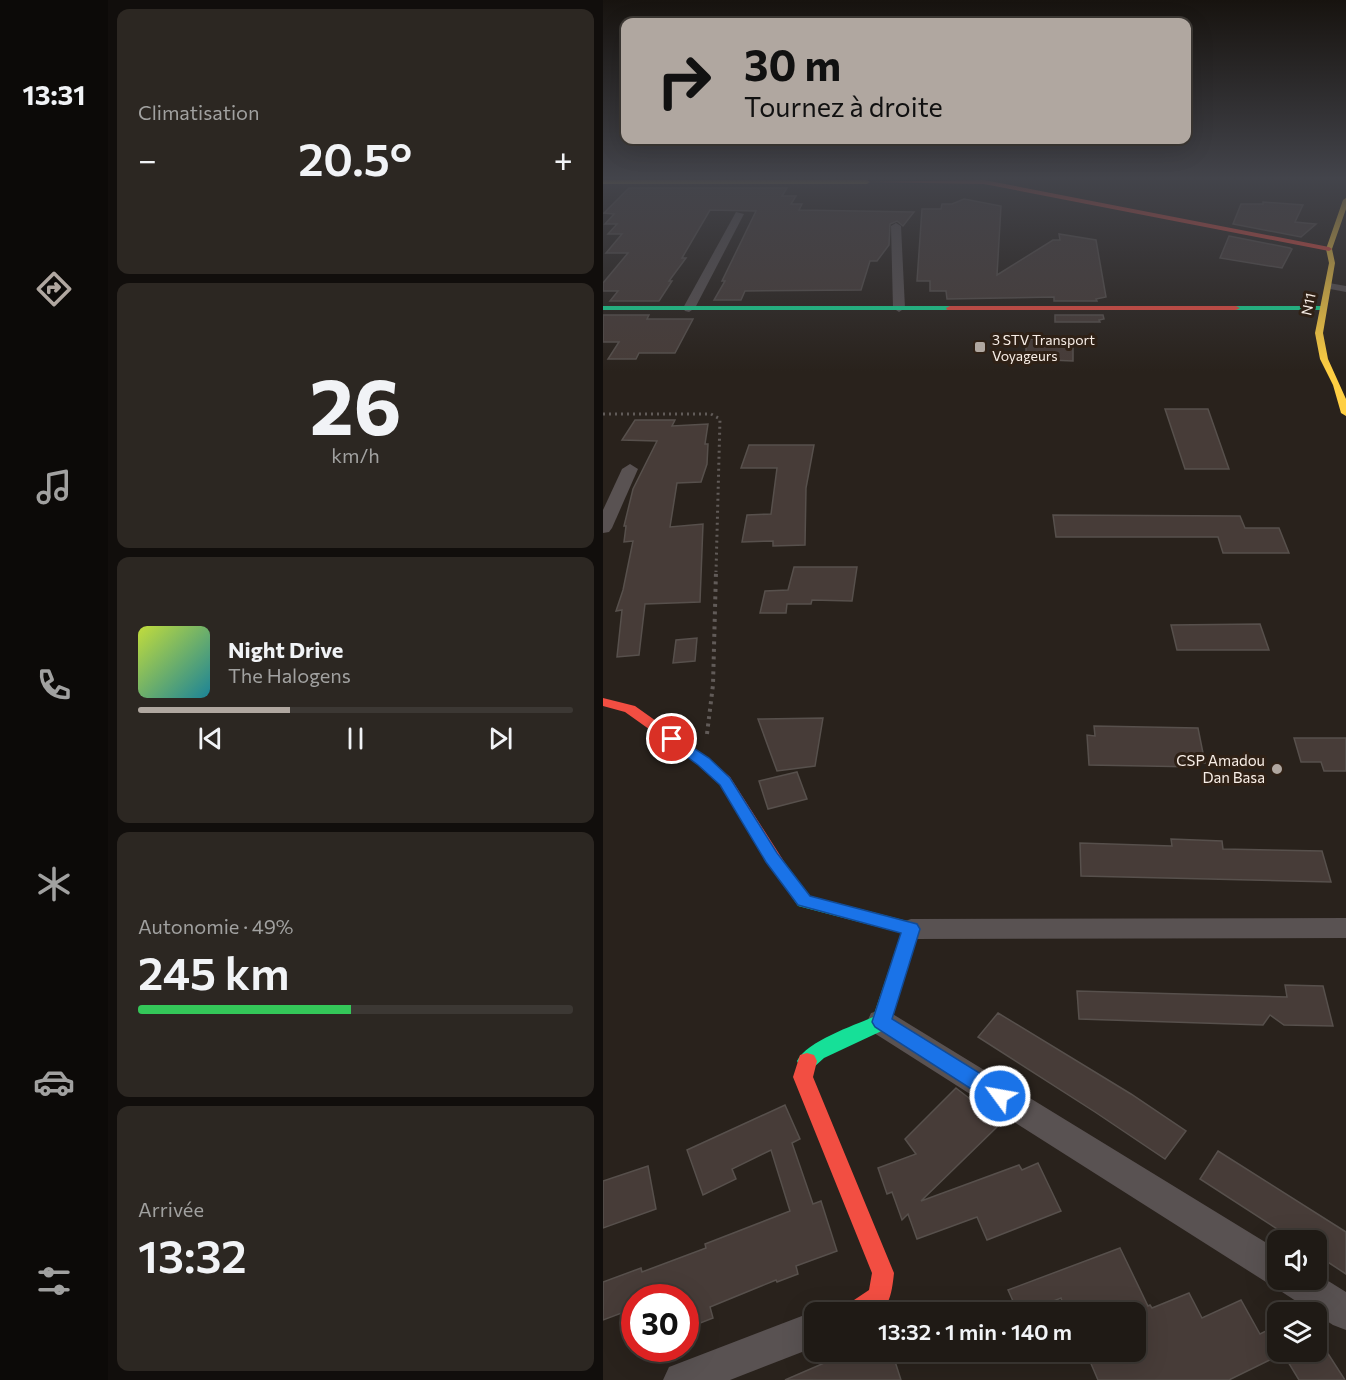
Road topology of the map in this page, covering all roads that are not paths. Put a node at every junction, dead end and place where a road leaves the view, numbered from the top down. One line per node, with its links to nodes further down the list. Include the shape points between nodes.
1 (724, 242): 10 (street)
2 (897, 242): 12 (street)
3 (1268, 242): 5 (street)
4 (1334, 242): 5 (street, N11)
5 (1330, 256): 6 (street); 7 (street, N11)
6 (1346, 265)
7 (1329, 286): 8 (street); 11 (street, N11)
8 (1346, 289)
9 (603, 308): 10 (street)
10 (689, 308): 12 (street)
11 (1322, 308): 12 (street); 13 (street, N11, via 1323,351)
12 (899, 309)
13 (1341, 385): 14 (street, N11)
14 (1346, 413)
15 (630, 469): 16 (street)
16 (603, 528)
17 (603, 702): 19 (street, via 630,708 725,781 772,858 804,901)
18 (1346, 928): 19 (street)
19 (911, 929): 20 (street)
20 (881, 1022): 21 (street); 23 (street, via 817,1052 806,1062 803,1077 883,1273 881,1297)
21 (1267, 1263)
22 (1310, 1290): 24 (street)
23 (872, 1302)
24 (1346, 1312)
25 (804, 1333): 26 (street)
26 (682, 1380)

